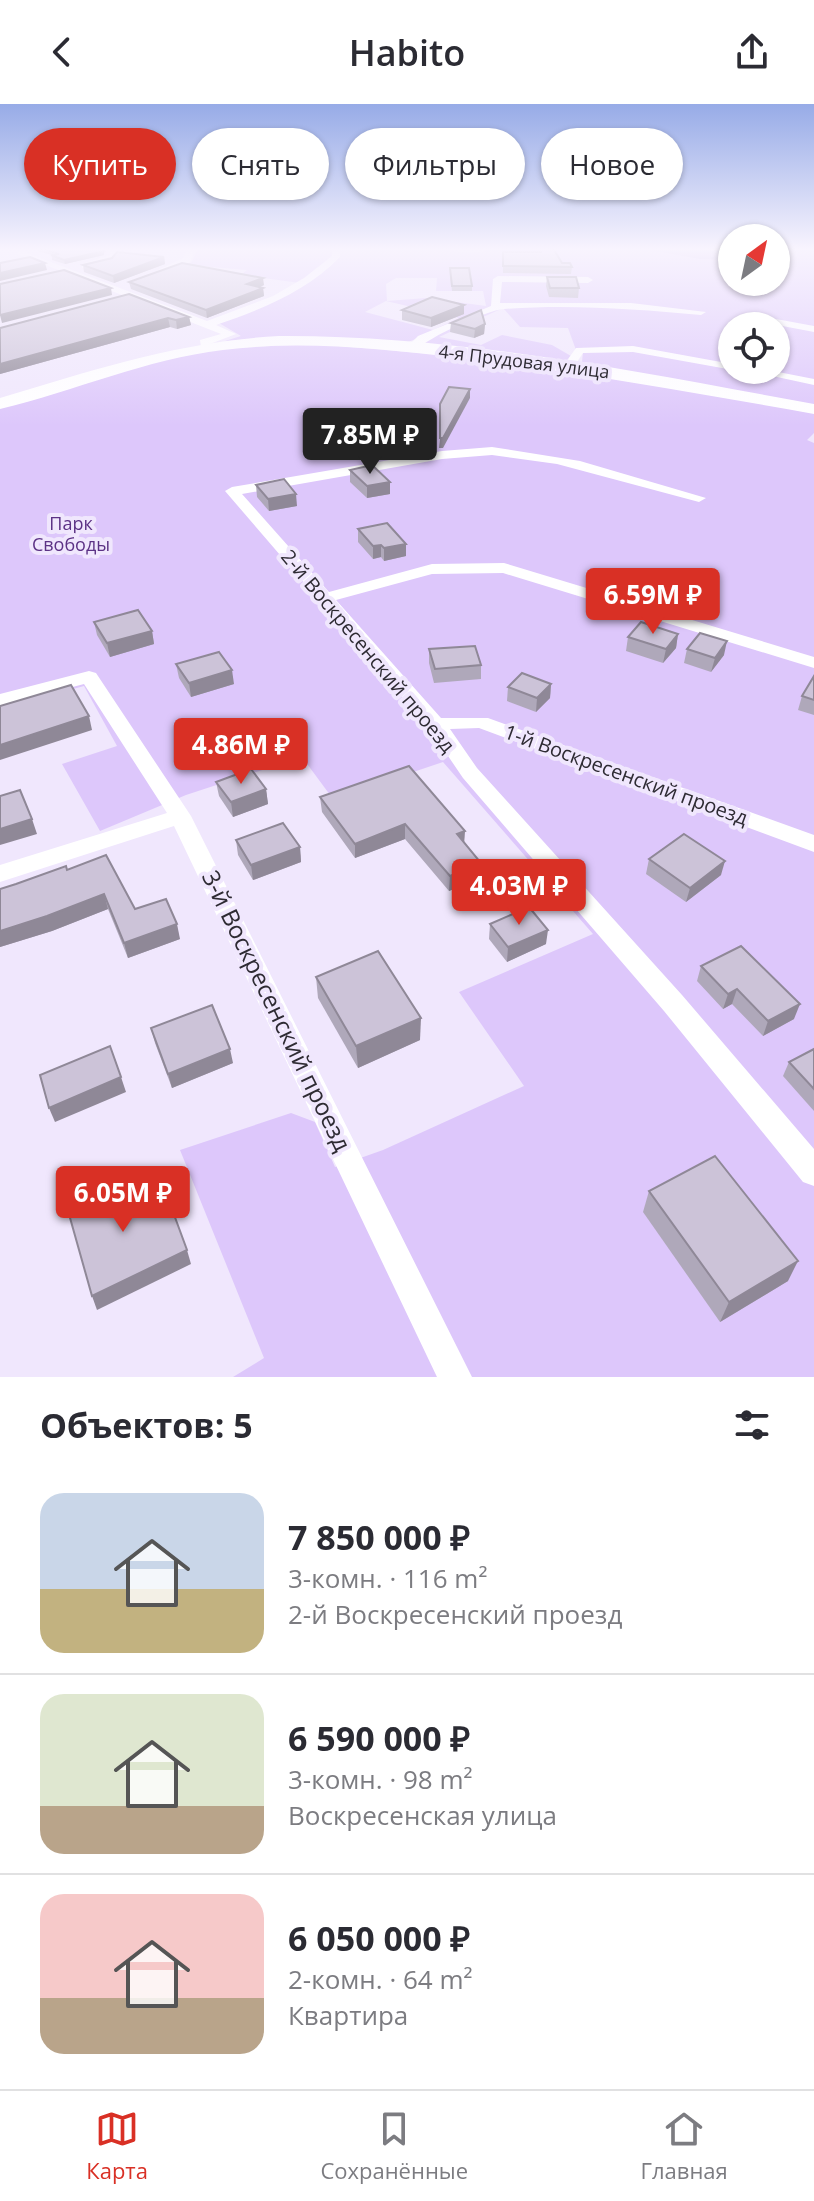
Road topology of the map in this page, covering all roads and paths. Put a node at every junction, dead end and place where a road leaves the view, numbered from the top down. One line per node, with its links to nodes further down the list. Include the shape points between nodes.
1 (164, 307): 6 (street)
2 (257, 307): 6 (street)
3 (496, 307): 10 (street, via 422,338)
4 (647, 307): 5 (street)
5 (701, 312)
6 (209, 324): 9 (street, via 231,334 204,342)
7 (790, 325): 8 (street)
8 (814, 329)
9 (206, 347): 10 (main road, 4-я Прудовая улица, via 317,341); 15 (main road, 4-я Прудовая улица)
10 (412, 348): 12 (main road, 4-я Прудовая улица)
11 (718, 364): 12 (street, via 633,349 580,350)
12 (569, 366): 16 (main road, 4-я Прудовая улица)
13 (790, 378): 14 (street)
14 (814, 382)
15 (0, 404)
16 (814, 409)
17 (699, 498): 18 (street, 2-й Воскресенский проезд, via 558,460 472,451 232,491)
18 (324, 598): 19 (street, via 432,569 504,568); 21 (street, 2-й Воскресенский проезд)
19 (814, 663)
20 (0, 700): 22 (street, 3-й Воскресенский проезд, via 89,677)
21 (436, 724): 23 (street, 1-й Воскресенский проезд, via 481,722); 25 (street, 2-й Воскресенский проезд, via 470,773)
22 (180, 816): 24 (street); 26 (street, 3-й Воскресенский проезд)
23 (814, 844)
24 (0, 874)
25 (814, 1172)
26 (455, 1377)

